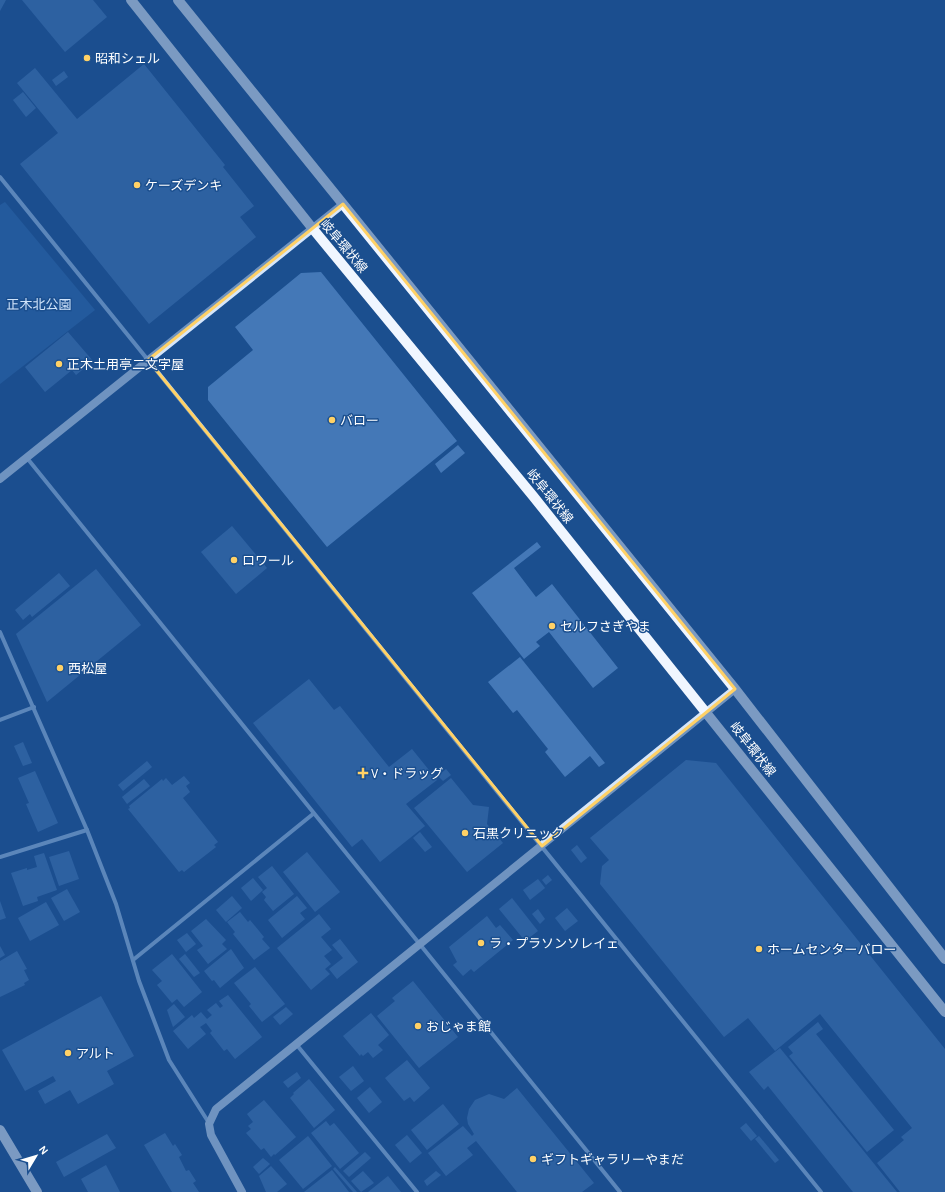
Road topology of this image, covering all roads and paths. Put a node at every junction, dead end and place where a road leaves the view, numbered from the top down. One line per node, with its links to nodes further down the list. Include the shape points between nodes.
1 (131, 0): 5 (main road, 岐阜環状線)
2 (178, 0): 4 (main road, 岐阜環状線)
3 (0, 178): 6 (street)
4 (343, 204): 5 (street); 10 (main road, 岐阜環状線)
5 (313, 229): 6 (street); 12 (main road, 岐阜環状線)
6 (148, 360): 7 (street); 16 (street)
7 (26, 458): 8 (street); 14 (street)
8 (0, 479)
9 (0, 632): 11 (street)
10 (735, 689): 12 (street); 19 (main road, 岐阜環状線)
11 (34, 707): 13 (street); 15 (street)
12 (707, 712): 16 (street); 21 (main road, 岐阜環状線)
13 (0, 720)
14 (313, 814): 18 (street); 20 (street)
15 (87, 830): 17 (street); 20 (street, via 116,904)
16 (542, 846): 18 (street); 29 (street)
17 (0, 857)
18 (420, 945): 22 (street); 28 (street)
19 (945, 959)
20 (133, 960): 23 (street, via 169,1060)
21 (945, 1012)
22 (296, 1044): 23 (street, via 216,1109); 27 (street)
23 (209, 1124): 26 (street, via 211,1135)
24 (0, 1130): 25 (main road)
25 (37, 1192)
26 (242, 1192)
27 (417, 1192)
28 (620, 1192)
29 (821, 1192)

